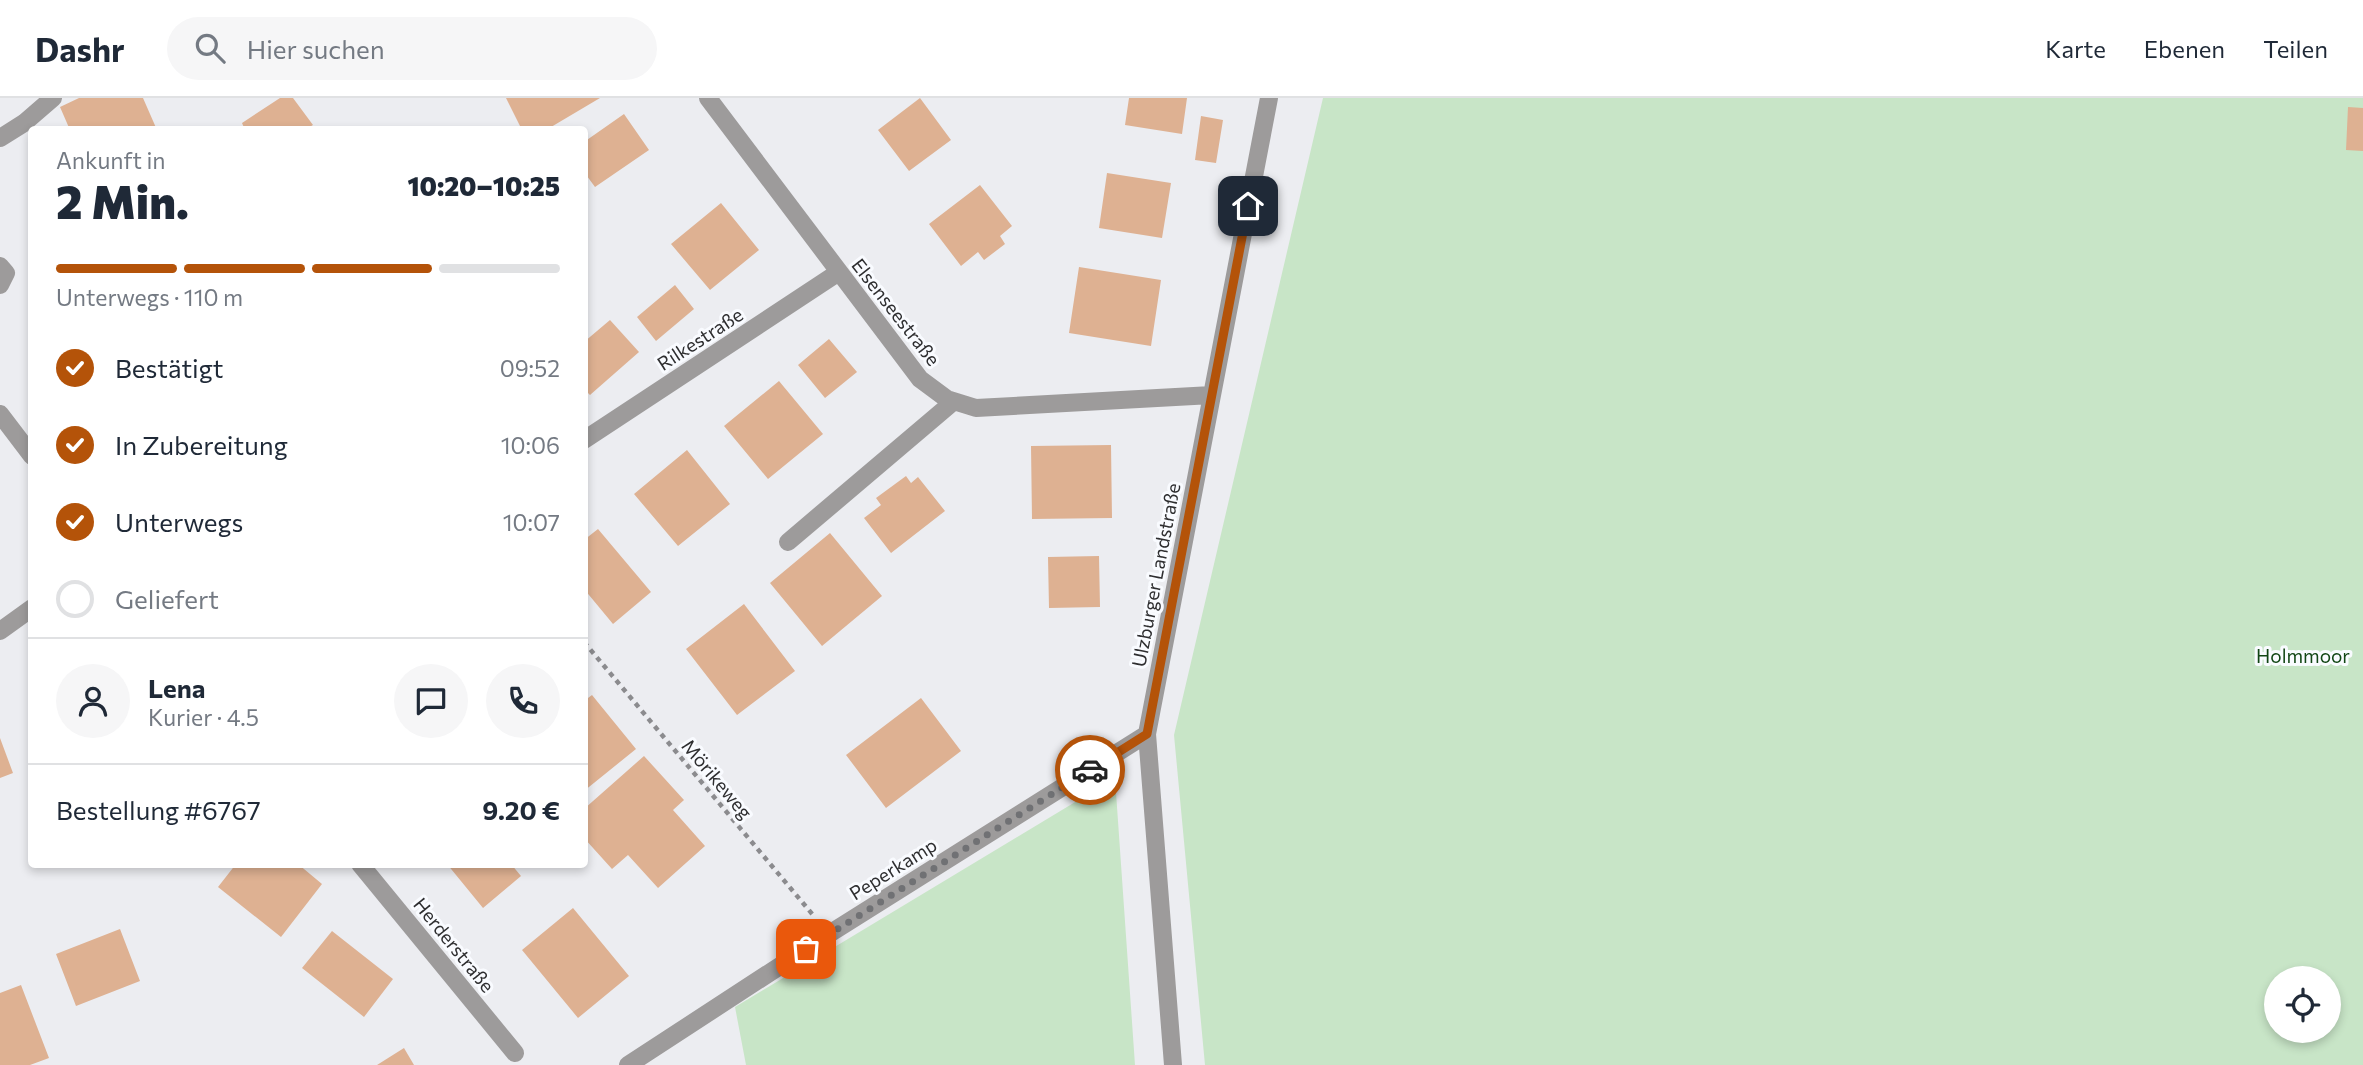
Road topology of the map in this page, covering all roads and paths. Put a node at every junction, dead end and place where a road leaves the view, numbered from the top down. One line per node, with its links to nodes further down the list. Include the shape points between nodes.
1 (53, 98): 4 (street)
2 (708, 98): 6 (street, Elsenseestraße)
3 (1269, 98): 8 (street, Ulzburger Landstraße)
4 (0, 138)
5 (0, 266): 7 (street, via 6,272)
6 (839, 272): 9 (street, Elsenseestraße, via 920,379); 11 (street, Rilkestraße)
7 (0, 285)
8 (1212, 395): 9 (street, Elsenseestraße, via 976,408); 17 (street, Ulzburger Landstraße)
9 (953, 402): 13 (street)
10 (0, 414): 12 (street)
11 (588, 437)
12 (28, 451)
13 (788, 542)
14 (28, 611): 15 (street)
15 (0, 631)
16 (588, 647): 19 (path, Mörikeweg)
17 (1147, 734): 19 (street, Peperkamp); 22 (street, Ulzburger Landstraße)
18 (363, 868): 20 (street, Herderstraße)
19 (829, 934): 21 (street, Peperkamp)
20 (515, 1053)
21 (628, 1065)
22 (1173, 1065)

